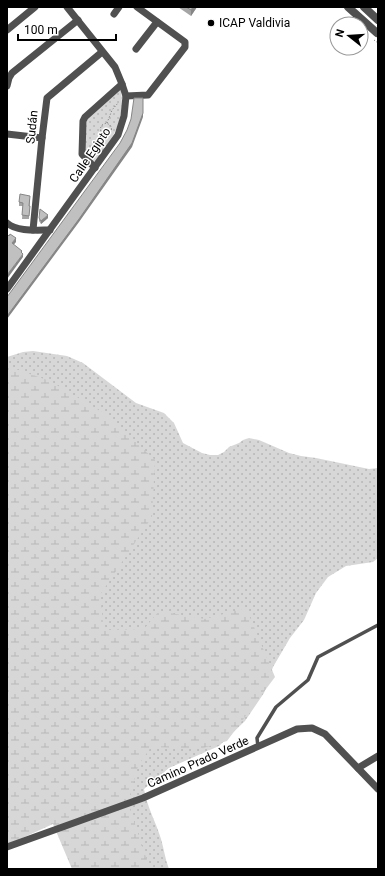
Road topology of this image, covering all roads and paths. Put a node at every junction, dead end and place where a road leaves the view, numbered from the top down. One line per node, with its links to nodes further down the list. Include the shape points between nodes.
1 (35, 7): 12 (street)
2 (119, 7): 8 (street)
3 (138, 7): 11 (street)
4 (348, 7): 13 (street)
5 (365, 7): 7 (street); 10 (street)
6 (69, 8): 9 (street, Calle Egipto)
7 (378, 11)
8 (114, 14)
9 (78, 20): 15 (street, Calle Egipto); 17 (street, via 12,73)
10 (378, 20)
11 (157, 22): 14 (street); 18 (street, via 185,42 185,47 148,95)
12 (7, 30)
13 (378, 33)
14 (136, 49)
15 (102, 52): 16 (street, Calle Egipto, via 115,67); 22 (street, Sudán, via 47,98)
16 (122, 84): 18 (street, Calle Egipto); 24 (street, via 87,114 83,121 82,154)
17 (7, 86)
18 (126, 96): 19 (path, via 113,108); 24 (street, Calle Egipto, via 124,116 118,135)
19 (107, 123): 21 (path, via 101,126 100,131); 21 (path, via 111,131)
20 (7, 134): 22 (street)
21 (103, 134): 23 (path, via 92,149)
22 (42, 138): 26 (street, Sudán)
23 (95, 160)
24 (95, 168): 27 (street, Calle Egipto)
25 (7, 223): 26 (street)
26 (33, 230): 27 (street)
27 (50, 230): 28 (street, Calle Egipto)
28 (7, 289)
29 (378, 625): 30 (lane, via 318,657 308,680 276,706 257,738)
30 (258, 747): 32 (street, Camino Prado Verde, via 297,729 312,728 329,736); 34 (street, Camino Prado Verde, via 143,798)
31 (378, 756): 32 (street)
32 (358, 768): 33 (street, Camino Prado Verde)
33 (378, 789)
34 (7, 847)

